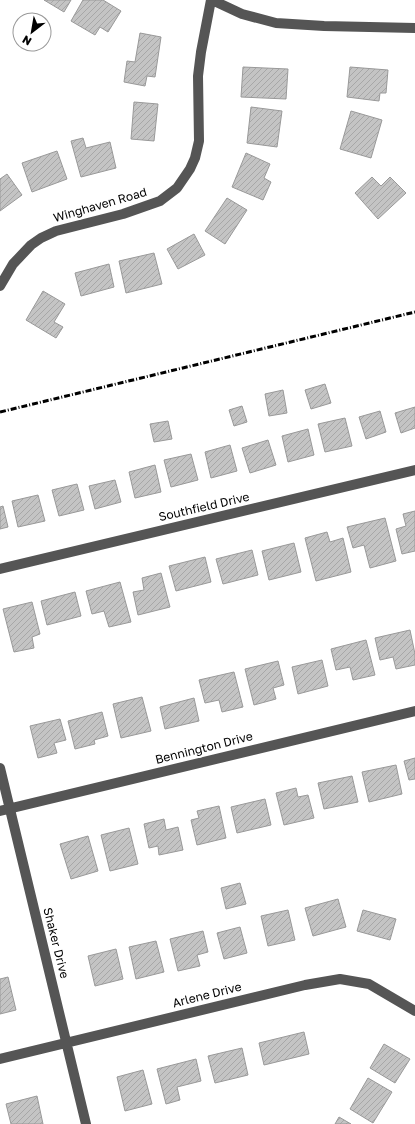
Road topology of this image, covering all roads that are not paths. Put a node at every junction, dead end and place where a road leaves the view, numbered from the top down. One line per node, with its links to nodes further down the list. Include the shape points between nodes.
1 (211, 0): 2 (street, via 242,14 276,22); 3 (street, Winghaven Road, via 198,76 199,141 196,158 177,188 160,201 123,214 56,231 41,238 14,264)
2 (415, 28)
3 (0, 286)
4 (415, 470): 5 (street, Southfield Drive)
5 (0, 569)
6 (415, 711): 8 (street, Bennington Drive)
7 (0, 768): 8 (street, Shaker Drive)
8 (5, 810): 10 (street, Shaker Drive)
9 (415, 1011): 10 (street, Arlene Drive, via 369,984 340,979 305,985)
10 (67, 1043): 11 (street, Arlene Drive); 12 (street, Shaker Drive)
11 (0, 1059)
12 (86, 1124)

